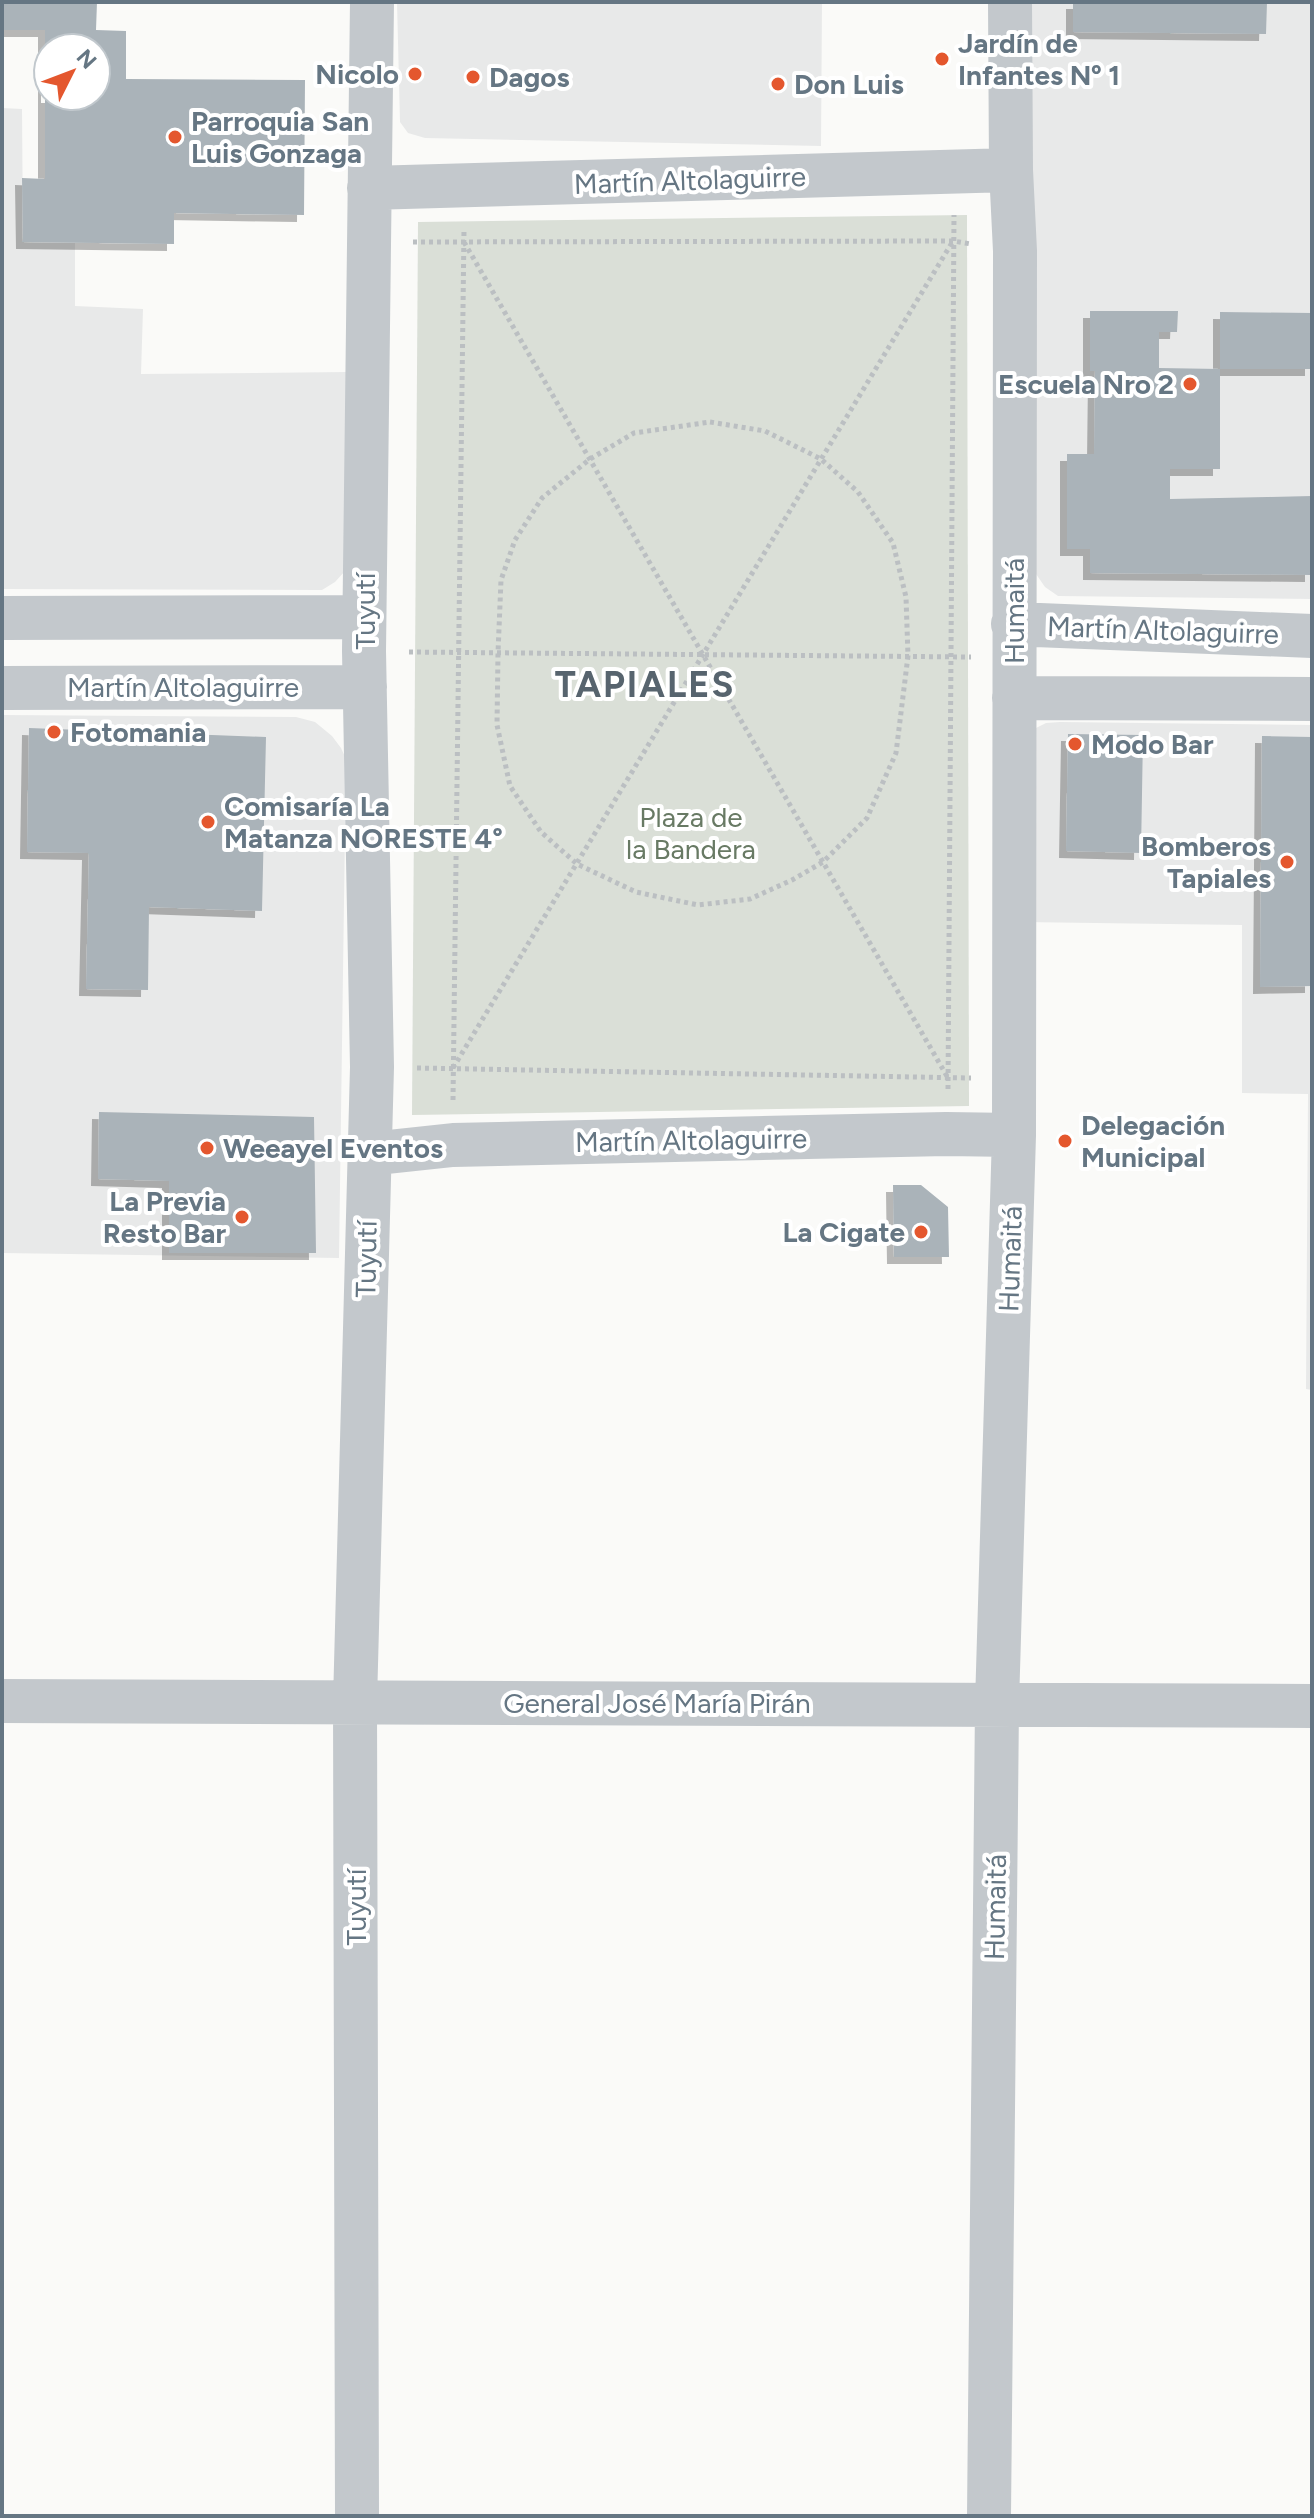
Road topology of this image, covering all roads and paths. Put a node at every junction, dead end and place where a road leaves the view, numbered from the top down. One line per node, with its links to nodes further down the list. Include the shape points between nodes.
1 (372, 2): 6 (street, Tuyutí)
2 (1010, 2): 3 (street, Humaitá)
3 (1011, 170): 4 (street, Martín Altolaguirre); 10 (street, Humaitá)
4 (954, 172): 5 (street, Martín Altolaguirre); 7 (path)
5 (465, 185): 6 (street, Martín Altolaguirre); 8 (path)
6 (369, 188): 9 (street, Tuyutí)
7 (953, 241): 8 (path); 10 (path); 12 (path); 20 (path)
8 (464, 242): 9 (path); 11 (path); 16 (path)
9 (368, 243): 15 (street, Tuyutí)
10 (1015, 251): 21 (street, Humaitá)
11 (590, 459): 12 (path, via 634,433 710,422 765,431); 17 (path, via 542,498 515,540 501,580); 18 (path)
12 (821, 459): 18 (path); 19 (path, via 858,492 893,543 906,597)
13 (2, 618): 15 (street)
14 (1312, 638): 21 (street, Martín Altolaguirre); 23 (street)
15 (364, 652): 16 (path); 22 (street, Martín Altolaguirre); 26 (street, Tuyutí)
16 (458, 653): 17 (path); 27 (path)
17 (498, 653): 18 (path); 25 (path, via 497,725 510,786 541,832)
18 (703, 654): 19 (path); 24 (path); 25 (path)
19 (908, 656): 20 (path); 24 (path, via 896,753 867,818)
20 (950, 657): 21 (path); 28 (path)
21 (1014, 660): 23 (street); 29 (street, Humaitá)
22 (2, 688)
23 (1309, 699)
24 (823, 862): 25 (path, via 750,899 698,905 636,892); 28 (path)
25 (577, 864): 27 (path)
26 (372, 1067): 27 (path); 33 (street, Tuyutí)
27 (453, 1068): 28 (path); 32 (path)
28 (948, 1078): 29 (path); 30 (path)
29 (1014, 1079): 31 (street, Humaitá)
30 (946, 1134): 31 (street, Martín Altolaguirre); 32 (street, Martín Altolaguirre)
31 (1014, 1135): 36 (street, Humaitá)
32 (453, 1145): 33 (street, Martín Altolaguirre)
33 (369, 1154): 35 (street, Tuyutí)
34 (2, 1701): 35 (street, General José María Pirán)
35 (355, 1702): 36 (street, General José María Pirán); 38 (street, Tuyutí)
36 (997, 1704): 37 (street, General José María Pirán); 39 (street, Humaitá)
37 (1312, 1706)
38 (357, 2516)
39 (989, 2516)

